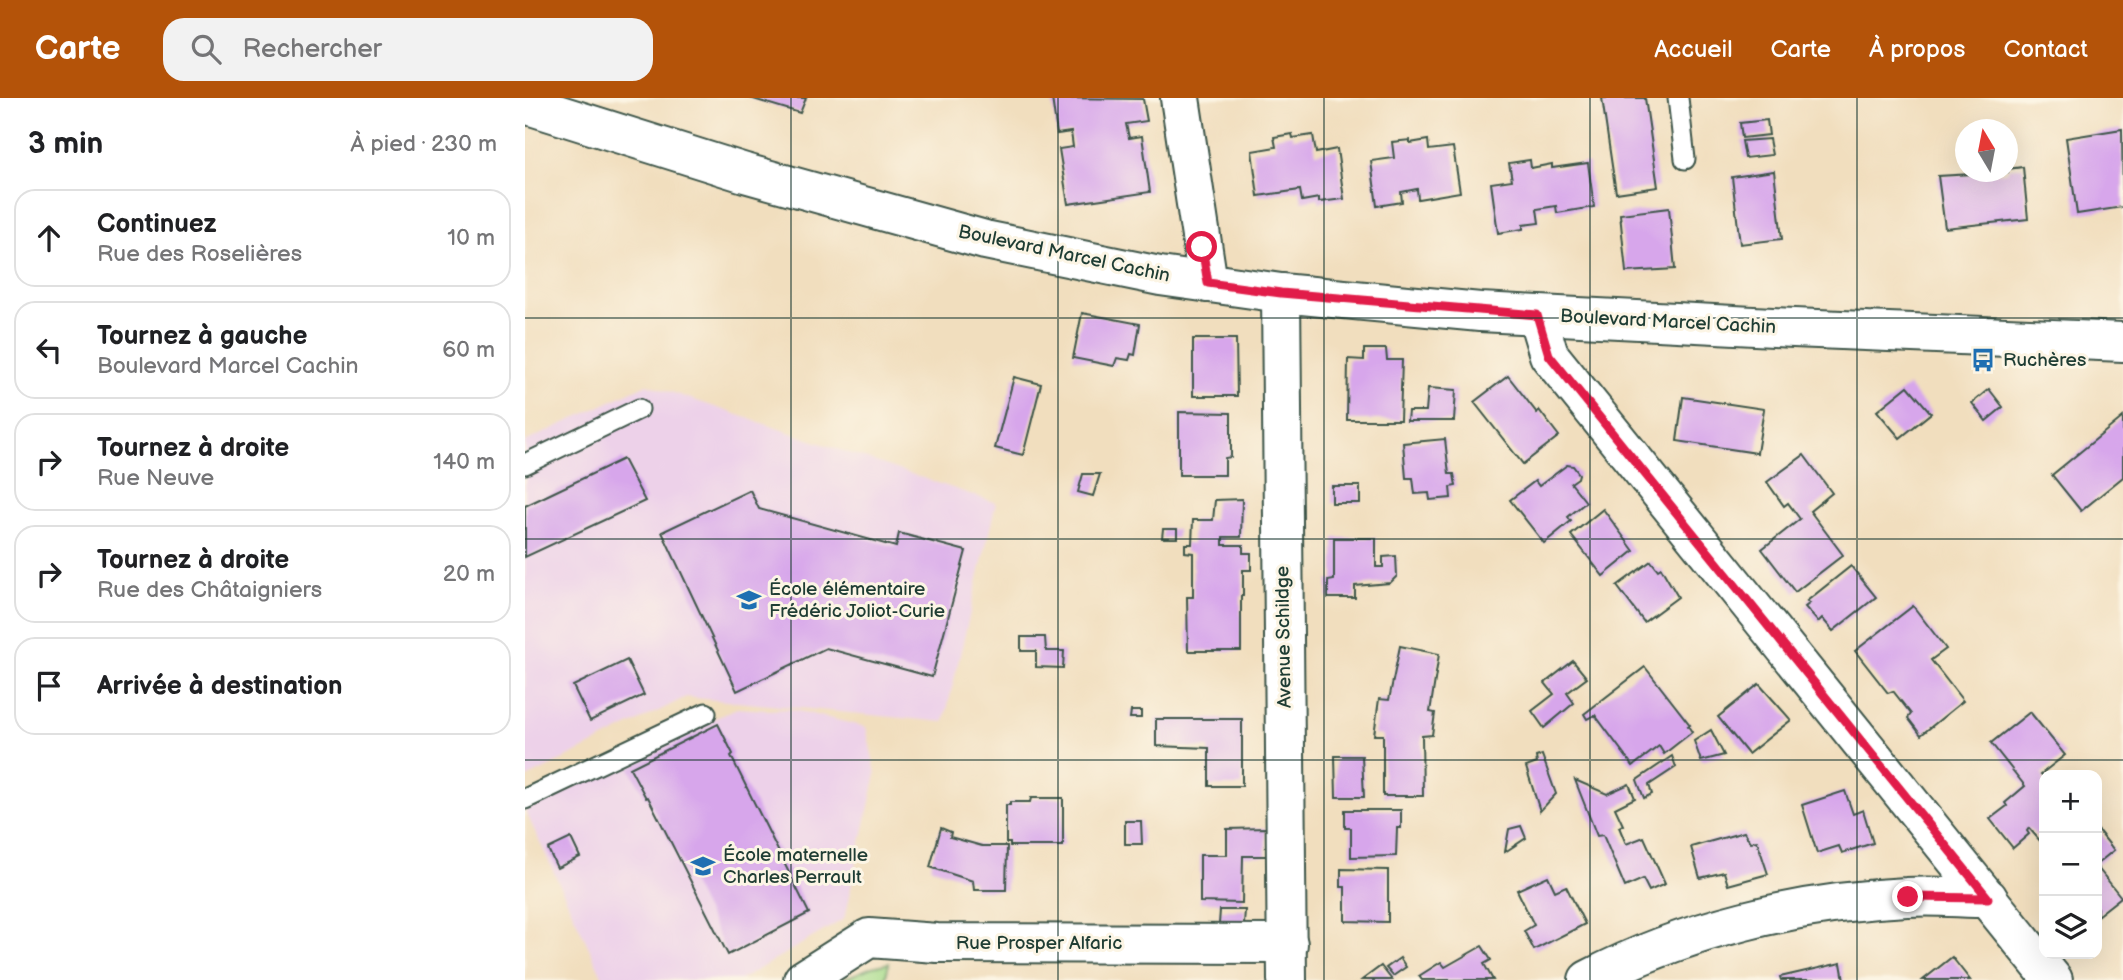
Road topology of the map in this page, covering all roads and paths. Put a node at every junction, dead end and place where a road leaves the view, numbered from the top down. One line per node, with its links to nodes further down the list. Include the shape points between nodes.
1 (1180, 98): 5 (street)
2 (1678, 98): 4 (lane)
3 (525, 104): 5 (street, Boulevard Marcel Cachin, via 745,173 985,240)
4 (1685, 159)
5 (1208, 283): 6 (street, Boulevard Marcel Cachin)
6 (1281, 293): 7 (street, Boulevard Marcel Cachin); 14 (street, Avenue Schildge)
7 (1537, 315): 8 (street, Boulevard Marcel Cachin); 13 (street, via 1549,355)
8 (2123, 342)
9 (639, 409): 10 (lane)
10 (525, 464)
11 (706, 713): 12 (lane)
12 (525, 799)
13 (1988, 898): 15 (street, via 1908,897 1776,913 1719,929); 17 (street)
14 (1287, 962): 16 (street, Rue Prosper Alfaric, via 869,938)
15 (1608, 975)
16 (803, 980)
17 (2053, 980)

